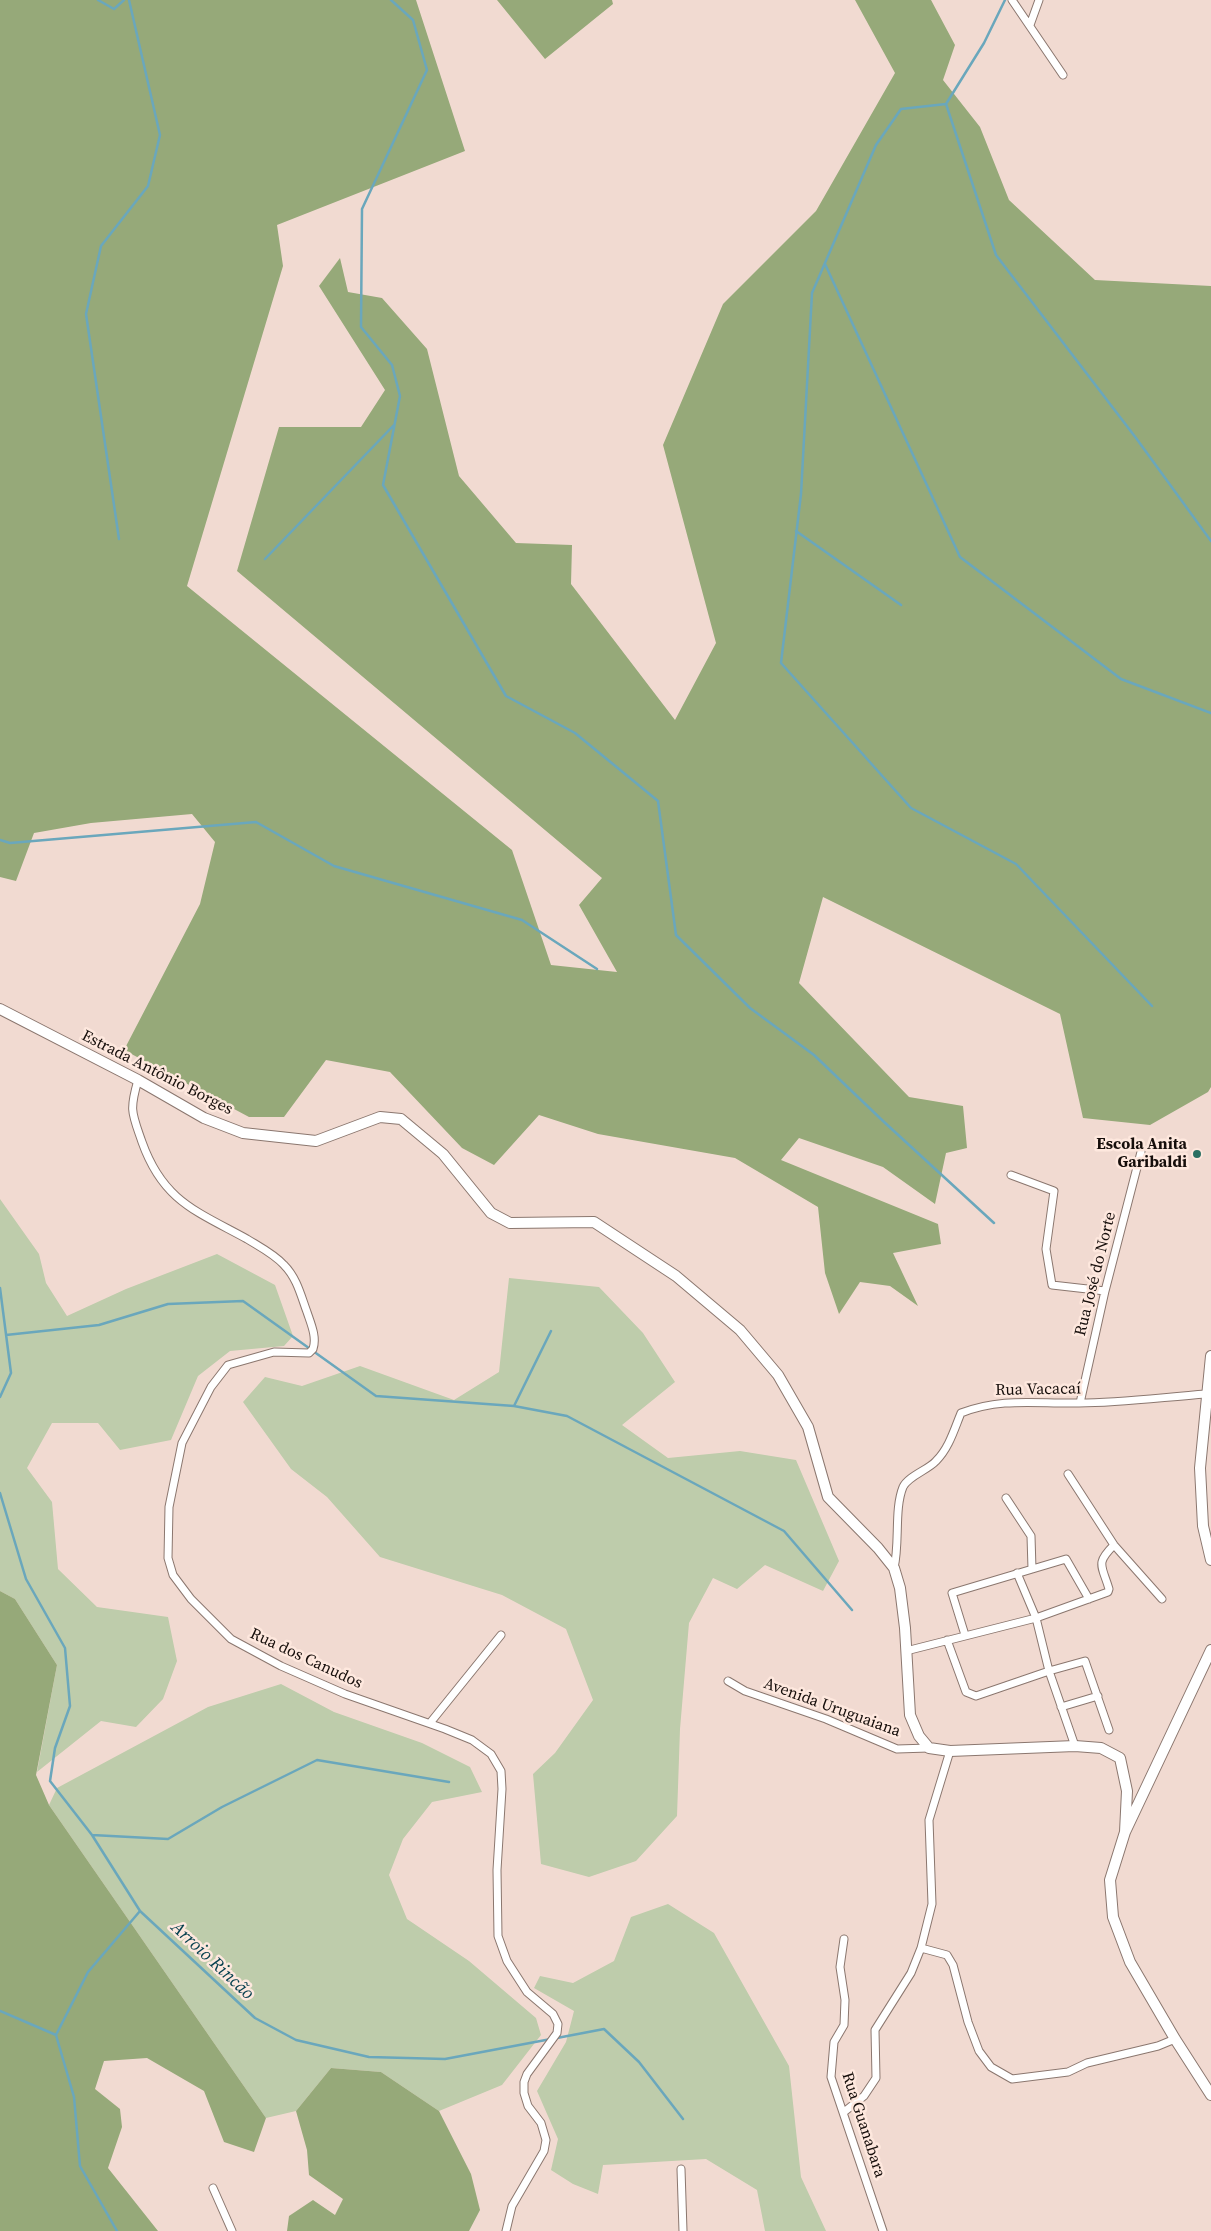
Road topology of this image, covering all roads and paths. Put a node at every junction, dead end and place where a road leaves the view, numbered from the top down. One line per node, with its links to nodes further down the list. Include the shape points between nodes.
1 (1012, 0): 3 (street)
2 (1039, 0): 3 (street)
3 (1030, 25): 4 (street)
4 (1063, 75)
5 (0, 1009): 6 (street, Estrada Antônio Borges)
6 (138, 1080): 17 (street, Estrada Antônio Borges, via 204,1118 244,1133 316,1141 380,1117 400,1119 443,1154 491,1213 510,1223 594,1222 676,1276 740,1330 778,1375 808,1427 828,1497); 32 (street, Rua dos Canudos, via 131,1103 132,1112 150,1165 158,1177 177,1198 268,1252 284,1265 295,1279 315,1336 309,1353 274,1352 228,1365 211,1387 182,1443 173,1484 168,1558 173,1575 191,1599 231,1639 256,1654 346,1694)
7 (1141, 1152): 9 (street, Rua José do Norte)
8 (1011, 1175): 9 (street, via 1054,1191 1046,1249 1052,1285)
9 (1105, 1291): 12 (street, Rua José do Norte)
10 (1211, 1356): 11 (street)
11 (1206, 1394): 12 (street, Rua Vacacaí); 16 (street, via 1200,1468 1203,1526)
12 (1080, 1403): 17 (street, Rua Vacacaí, via 1011,1402 977,1407 961,1414 947,1448 935,1463 904,1485 899,1500 898,1551)
13 (1068, 1474): 15 (street)
14 (1006, 1498): 18 (street, via 1031,1536)
15 (1114, 1545): 20 (street, via 1102,1556 1101,1562 1109,1591); 21 (street)
16 (1211, 1560)
17 (894, 1568): 27 (street, Estrada Antônio Borges, via 903,1608)
18 (1032, 1569): 19 (street); 20 (street, via 1066,1559)
19 (1017, 1573): 22 (street); 24 (street, via 952,1593)
20 (1089, 1599): 22 (street)
21 (1162, 1599)
22 (1036, 1618): 24 (street); 28 (street)
23 (501, 1635): 32 (street)
24 (965, 1635): 25 (street)
25 (947, 1640): 27 (street); 28 (street, via 969,1695 976,1696)
26 (1211, 1650): 37 (street)
27 (906, 1651): 35 (street, Estrada Antônio Borges, via 910,1715 919,1736)
28 (1049, 1671): 30 (street, via 1085,1661); 31 (street)
29 (728, 1681): 35 (street, Avenida Uruguaiana, via 745,1691 826,1719 897,1749)
30 (1098, 1696): 31 (street); 33 (street)
31 (1062, 1707): 34 (street)
32 (430, 1724): 46 (street, Rua dos Canudos, via 472,1740 491,1754 501,1771 498,1936 507,1961 527,1992 553,2014 558,2024 557,2033 524,2082 528,2106 541,2123 546,2140 544,2151 512,2206)
33 (1109, 1730)
34 (1075, 1746): 36 (street); 37 (street, via 1101,1748 1120,1758 1127,1791)
35 (930, 1748): 36 (street)
36 (950, 1751): 39 (street, via 929,1820 932,1904)
37 (1125, 1832): 40 (street, via 1110,1880 1113,1917 1130,1962)
38 (844, 1939): 42 (street, Rua Guanabara, via 840,1967 845,2000 844,2025 834,2042 831,2069)
39 (921, 1948): 40 (street, via 947,1955 953,1964 979,2051 991,2067 1012,2079 1068,2072 1087,2063); 42 (street, via 911,1973 875,2030 876,2078 864,2096)
40 (1174, 2040): 41 (street)
41 (1211, 2095)
42 (844, 2112): 48 (street, Rua Guanabara)
43 (681, 2169): 47 (street)
44 (214, 2188): 45 (street)
45 (232, 2231)
46 (506, 2231)
47 (683, 2231)
48 (883, 2231)

